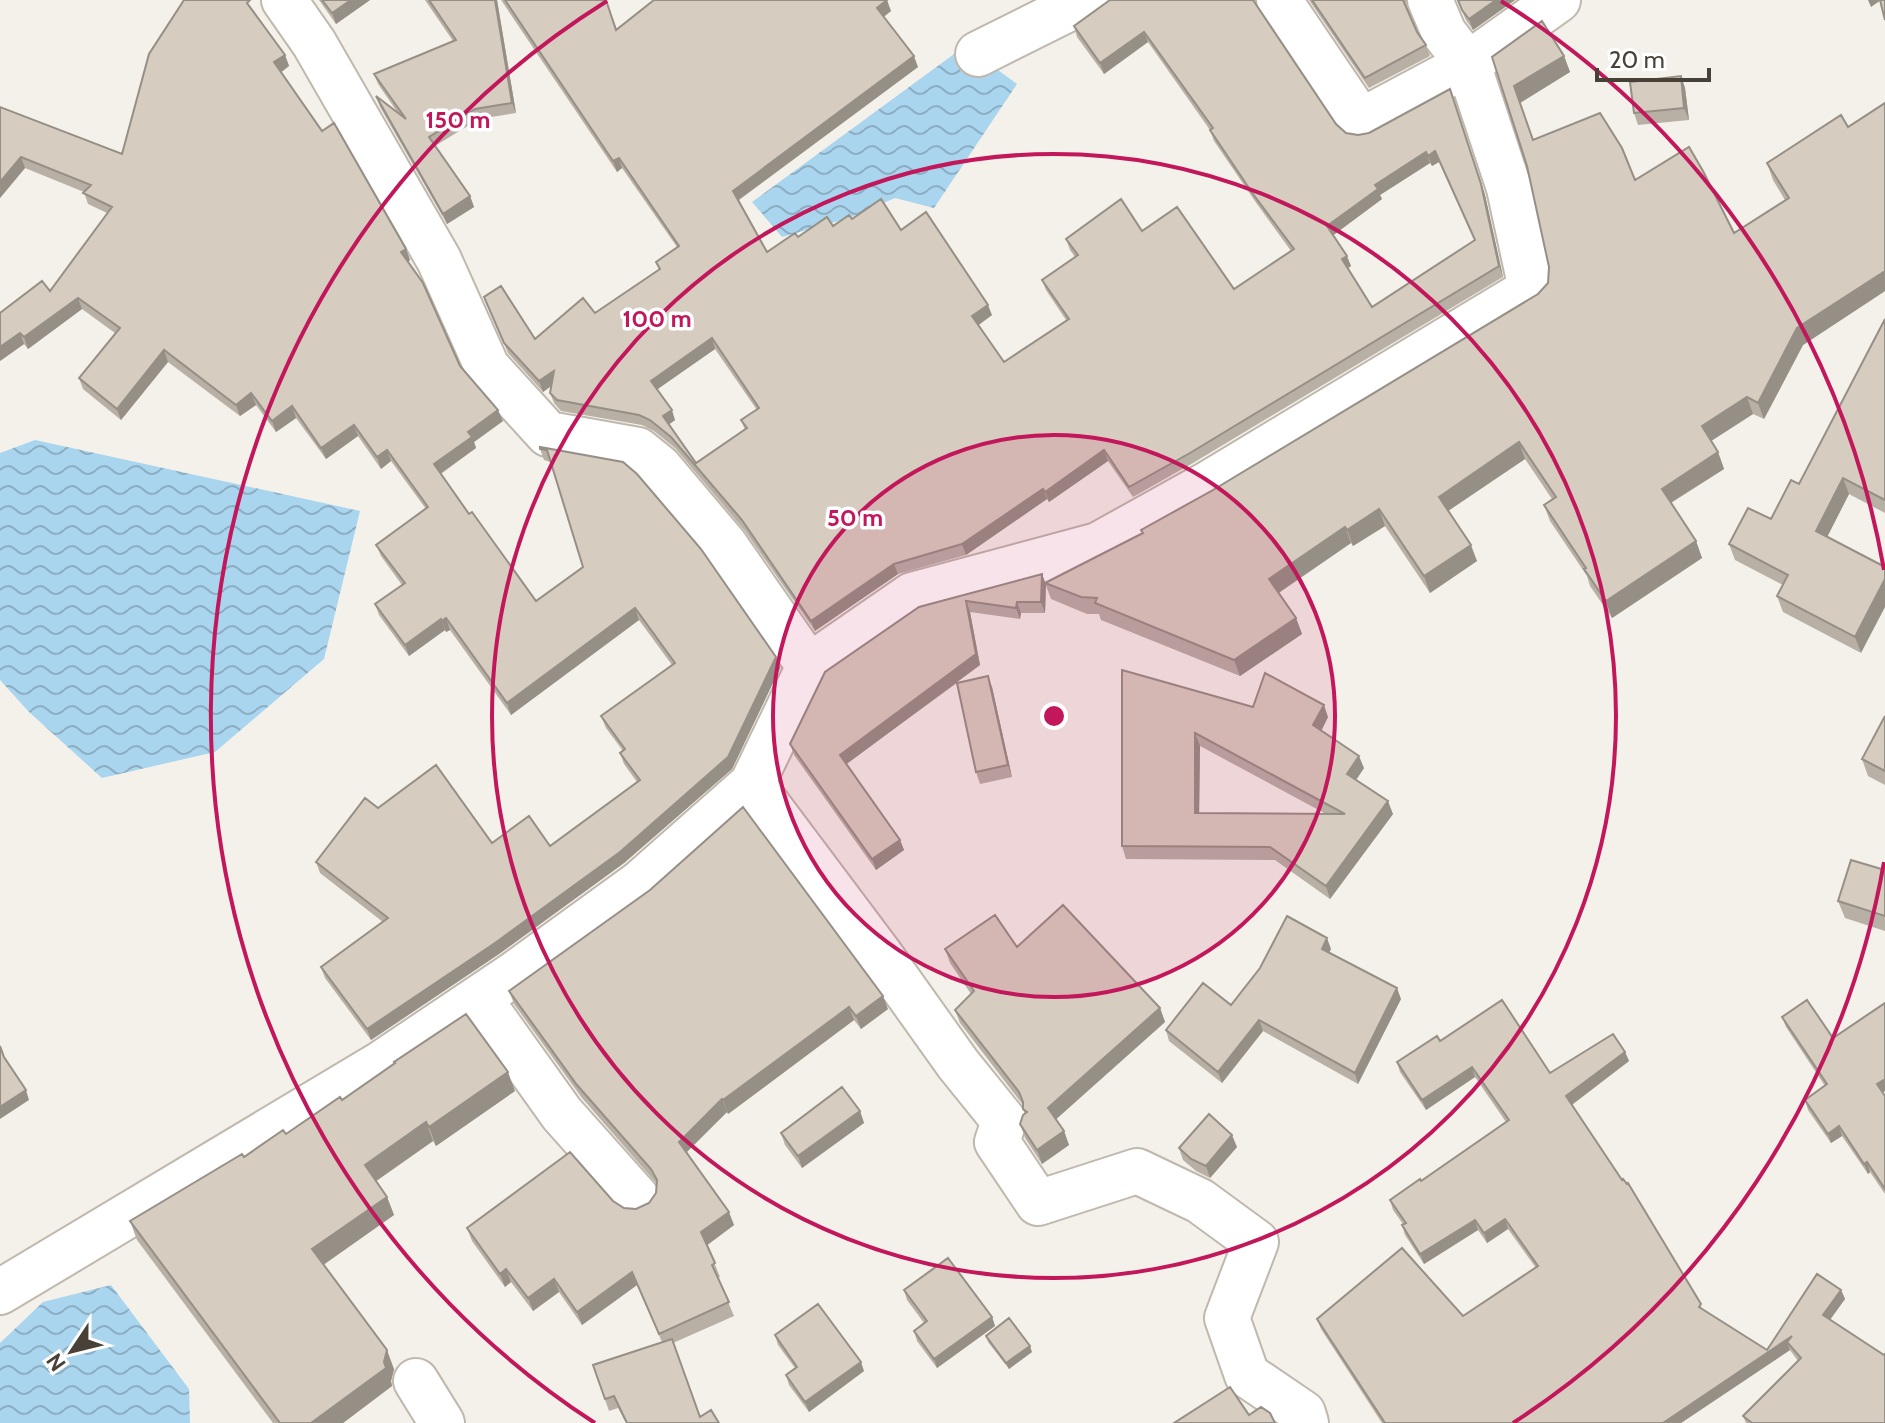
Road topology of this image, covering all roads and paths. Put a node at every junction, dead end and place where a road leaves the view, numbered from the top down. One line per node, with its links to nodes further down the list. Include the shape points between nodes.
1 (284, 0): 8 (street, via 439,260 487,367 548,434 638,450 659,467 725,545)
2 (1086, 0): 6 (street)
3 (1279, 0): 7 (street, via 1361,121)
4 (1430, 0): 7 (street, via 1444,33)
5 (1558, 0): 7 (street)
6 (978, 54)
7 (1468, 64): 8 (street, via 1509,188 1531,289 1098,545 912,595)
8 (809, 666): 9 (street)
9 (752, 784): 10 (street, via 640,883); 15 (street, via 1004,1121 997,1142 1038,1203 1137,1171 1200,1201 1256,1242 1227,1318 1247,1375 1303,1413)
10 (479, 998): 11 (street, via 562,1114); 12 (street, via 382,1063)
11 (637, 1198)
12 (0, 1292)
13 (416, 1381): 14 (street)
14 (442, 1423)
15 (1306, 1423)

